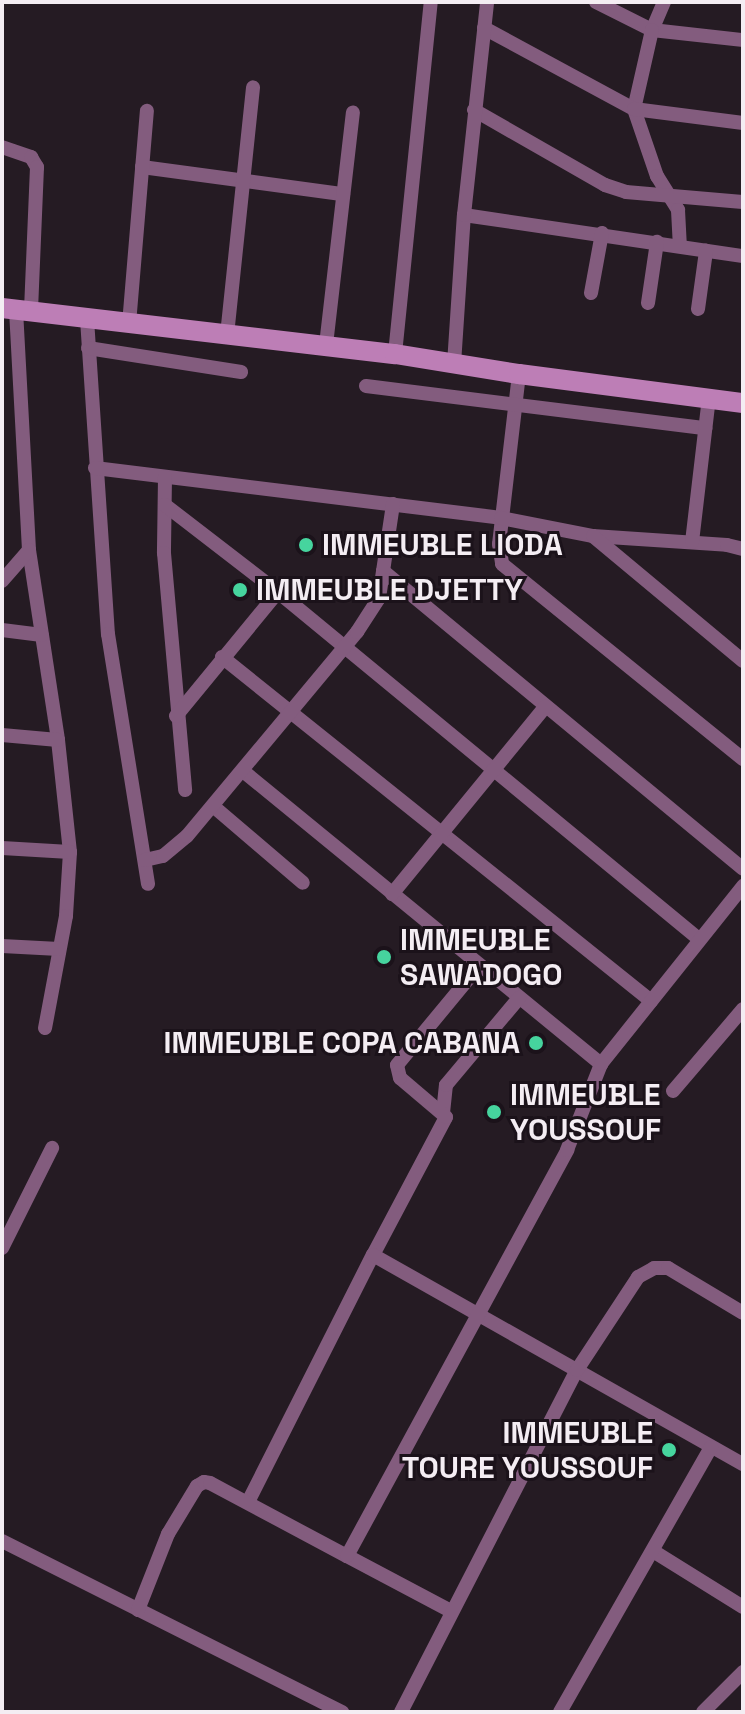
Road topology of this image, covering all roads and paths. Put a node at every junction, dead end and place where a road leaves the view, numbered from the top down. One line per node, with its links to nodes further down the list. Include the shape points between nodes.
1 (431, 2): 35 (street)
2 (487, 2): 5 (street)
3 (596, 2): 6 (street)
4 (664, 2): 6 (street)
5 (484, 28): 9 (street); 10 (street)
6 (652, 30): 7 (street); 9 (street)
7 (743, 40)
8 (253, 87): 16 (street)
9 (634, 109): 13 (street); 18 (street)
10 (474, 110): 18 (street, via 605,185); 20 (street)
11 (147, 111): 15 (street)
12 (353, 113): 17 (street)
13 (743, 123)
14 (2, 147): 29 (street, via 31,157 37,167)
15 (142, 167): 16 (street); 31 (street)
16 (244, 179): 17 (street); 32 (street)
17 (343, 194): 33 (street)
18 (667, 195): 19 (street); 23 (street, via 678,210)
19 (743, 202)
20 (464, 215): 21 (street); 36 (street)
21 (602, 233): 22 (street); 26 (street)
22 (657, 242): 23 (street); 27 (street)
23 (680, 245): 24 (street)
24 (706, 251): 25 (street); 28 (street)
25 (743, 256)
26 (591, 293)
27 (648, 303)
28 (698, 309)
29 (16, 310): 30 (main road); 52 (street)
30 (87, 319): 31 (main road); 34 (street)
31 (129, 324): 32 (main road)
32 (227, 335): 33 (main road)
33 (326, 345): 35 (main road)
34 (88, 348): 37 (street); 44 (street)
35 (395, 354): 36 (main road)
36 (454, 364): 38 (main road)
37 (241, 372)
38 (519, 374): 40 (main road); 42 (street)
39 (366, 386): 42 (street)
40 (709, 398): 41 (main road); 43 (street)
41 (743, 403)
42 (515, 406): 43 (street); 48 (street)
43 (705, 428): 50 (street)
44 (95, 468): 45 (street); 74 (street, via 108,634)
45 (165, 477): 46 (street); 47 (street)
46 (393, 504): 48 (street); 53 (street)
47 (165, 505): 55 (street); 63 (street)
48 (501, 518): 49 (street); 66 (street, via 502,564)
49 (593, 536): 50 (street); 60 (street)
50 (692, 542): 51 (street)
51 (743, 549)
52 (29, 550): 54 (street); 57 (street)
53 (383, 571): 58 (street, via 379,598); 61 (street)
54 (2, 581)
55 (278, 592): 58 (street); 59 (street)
56 (2, 630): 57 (street)
57 (42, 635): 65 (street)
58 (341, 647): 62 (street); 68 (street)
59 (222, 657): 62 (street); 63 (street)
60 (743, 661)
61 (545, 707): 68 (street); 75 (street)
62 (290, 708): 67 (street); 71 (street)
63 (176, 716): 69 (street)
64 (2, 735): 65 (street)
65 (58, 740): 73 (street)
66 (743, 759)
67 (243, 771): 70 (street); 79 (street)
68 (494, 771): 71 (street); 80 (street)
69 (185, 790)
70 (213, 806): 74 (street, via 175,849); 76 (street)
71 (442, 832): 79 (street); 85 (street)
72 (2, 848): 73 (street)
73 (70, 852): 82 (street)
74 (145, 860): 77 (street)
75 (743, 869)
76 (303, 883)
77 (148, 884)
78 (743, 886): 80 (street)
79 (392, 894): 83 (street)
80 (699, 939): 85 (street)
81 (2, 946): 82 (street)
82 (59, 949): 87 (street)
83 (479, 966): 84 (street); 90 (street, via 396,1069)
84 (519, 998): 88 (street); 90 (street, via 446,1085)
85 (651, 1001): 88 (street)
86 (743, 1009): 89 (street)
87 (45, 1028)
88 (601, 1064): 94 (street, via 567,1150)
89 (673, 1091)
90 (443, 1113): 93 (street, via 445,1122)
91 (52, 1148): 92 (street)
92 (2, 1248)
93 (373, 1255): 94 (street); 99 (street)
94 (475, 1313): 96 (street); 102 (street)
95 (743, 1313): 96 (street, via 668,1268 654,1268 638,1277)
96 (577, 1370): 97 (street); 105 (street)
97 (711, 1447): 98 (street); 101 (street)
98 (743, 1464)
99 (248, 1502): 102 (street); 104 (street, via 210,1483 197,1486 168,1534)
100 (2, 1541): 104 (street)
101 (653, 1551): 103 (street); 109 (street)
102 (347, 1556): 105 (street)
103 (743, 1607)
104 (138, 1610): 107 (street)
105 (451, 1611): 108 (street)
106 (743, 1672): 110 (street)
107 (342, 1712)
108 (401, 1712)
109 (560, 1712)
110 (703, 1712)

